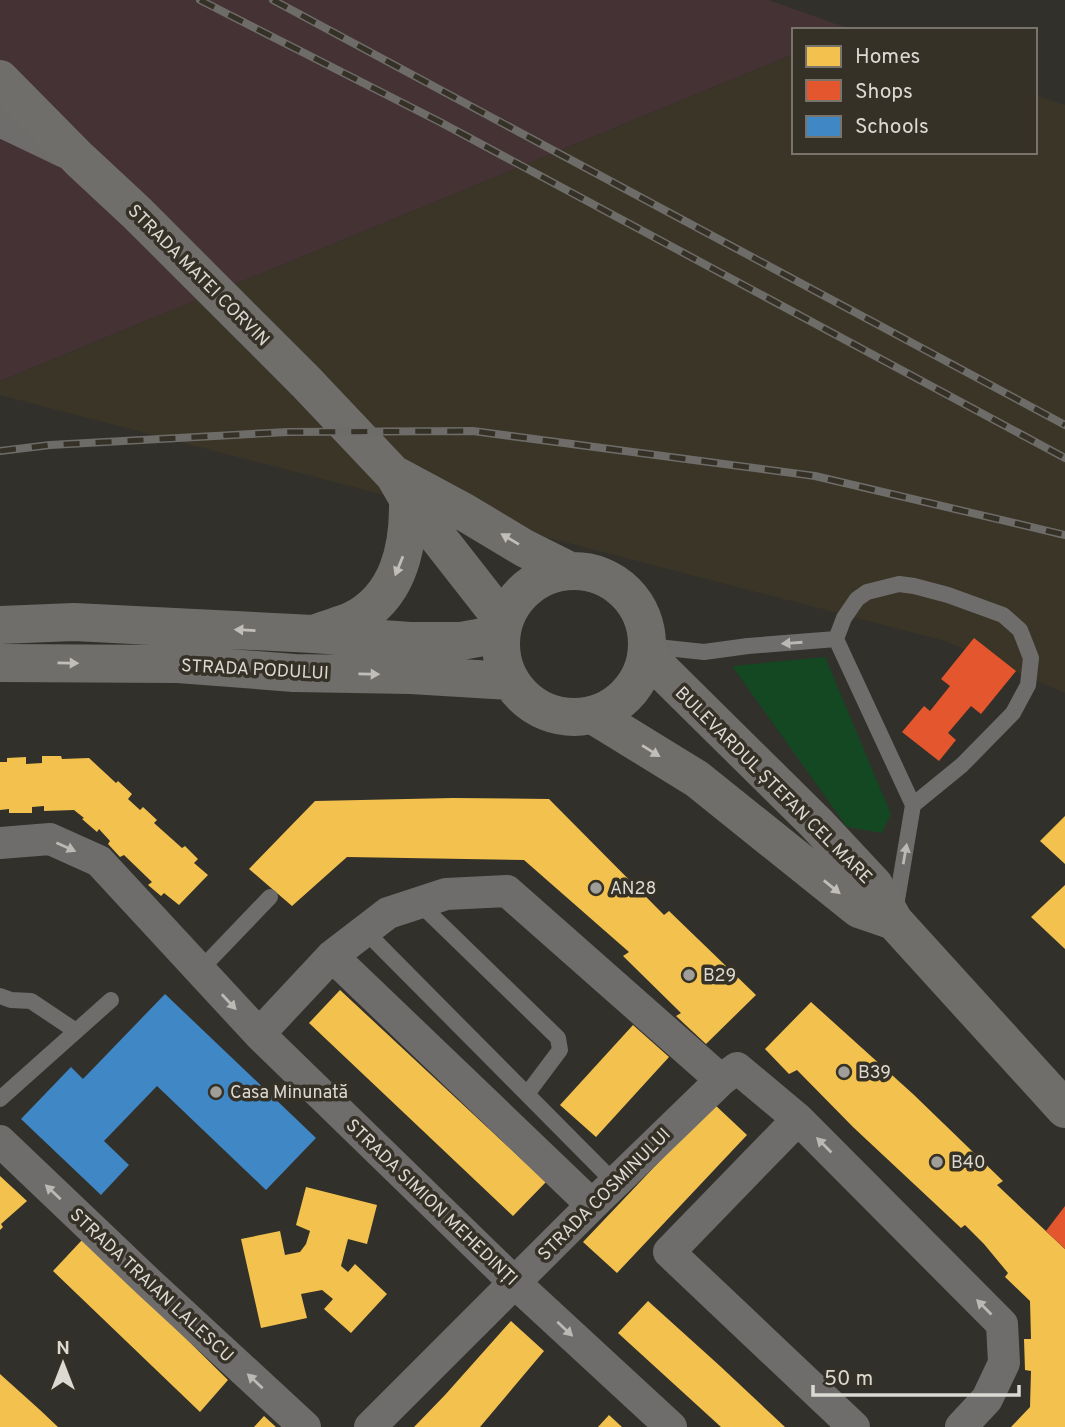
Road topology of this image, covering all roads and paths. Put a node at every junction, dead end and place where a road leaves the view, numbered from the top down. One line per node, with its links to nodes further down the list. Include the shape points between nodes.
1 (0, 79): 3 (main road, STRADA MATEI CORVIN)
2 (0, 121): 3 (street)
3 (79, 159): 4 (main road, STRADA MATEI CORVIN, via 306,382)
4 (401, 487): 5 (main road, one-way to 4, via 464,512); 7 (main road); 8 (main road, one-way to 8, via 408,526 402,561 392,583 366,611)
5 (570, 570): 7 (main road, via 538,579 519,594); 10 (main road, via 594,573 616,583 634,600 645,622)
6 (0, 625): 8 (main road, one-way to 6, via 74,622)
7 (501, 627): 8 (main road, via 461,641); 12 (main road, via 502,657)
8 (313, 634)
9 (836, 639): 10 (lane, one-way to 10, via 704,652); 14 (lane); 14 (lane, via 857,599 899,584 1003,615 1020,630 1031,657 1027,685 1013,713 962,765)
10 (647, 651): 13 (main road, via 632,689); 18 (main road, BULEVARDUL ȘTEFAN CEL MARE, via 874,885)
11 (0, 663): 12 (main road, STRADA PODULUI, one-way to 12, via 178,664)
12 (510, 681): 13 (main road, via 526,700 547,712 569,717)
13 (593, 715): 18 (main road, BULEVARDUL ȘTEFAN CEL MARE, one-way to 18, via 697,779 859,909)
14 (913, 805): 18 (lane, one-way to 14)
15 (0, 844): 21 (street, STRADA SIMION MEHEDINȚI, one-way to 21, via 50,839 99,861)
16 (270, 897): 21 (lane)
17 (419, 903): 19 (street, via 388,913); 26 (street, via 446,894 507,891); 27 (lane, via 558,1038 560,1050)
18 (894, 921): 29 (main road, BULEVARDUL ȘTEFAN CEL MARE)
19 (365, 931): 20 (street); 27 (lane)
20 (332, 956): 25 (street); 33 (street)
21 (200, 970): 25 (street, STRADA SIMION MEHEDINȚI, one-way to 25)
22 (0, 996): 24 (lane, via 32,1001)
23 (111, 1000): 24 (lane)
24 (76, 1031): 28 (lane)
25 (259, 1034): 34 (street, STRADA SIMION MEHEDINȚI)
26 (720, 1080): 30 (street, via 737,1068); 32 (street, STRADA COSMINULUI)
27 (527, 1094): 32 (lane)
28 (0, 1099)
29 (1065, 1109)
30 (797, 1119): 38 (street, via 669,1252); 39 (street, one-way to 30, via 987,1399 1004,1363 1002,1325)
31 (0, 1142): 35 (street, STRADA TRAIAN LALESCU, one-way to 31)
32 (615, 1183): 33 (street, STRADA COSMINULUI)
33 (592, 1205): 34 (street, STRADA COSMINULUI)
34 (515, 1283): 36 (street, STRADA COSMINULUI); 37 (street, STRADA SIMION MEHEDINȚI, one-way to 37)
35 (305, 1427)
36 (370, 1427)
37 (671, 1427)
38 (854, 1427)
39 (961, 1427)

